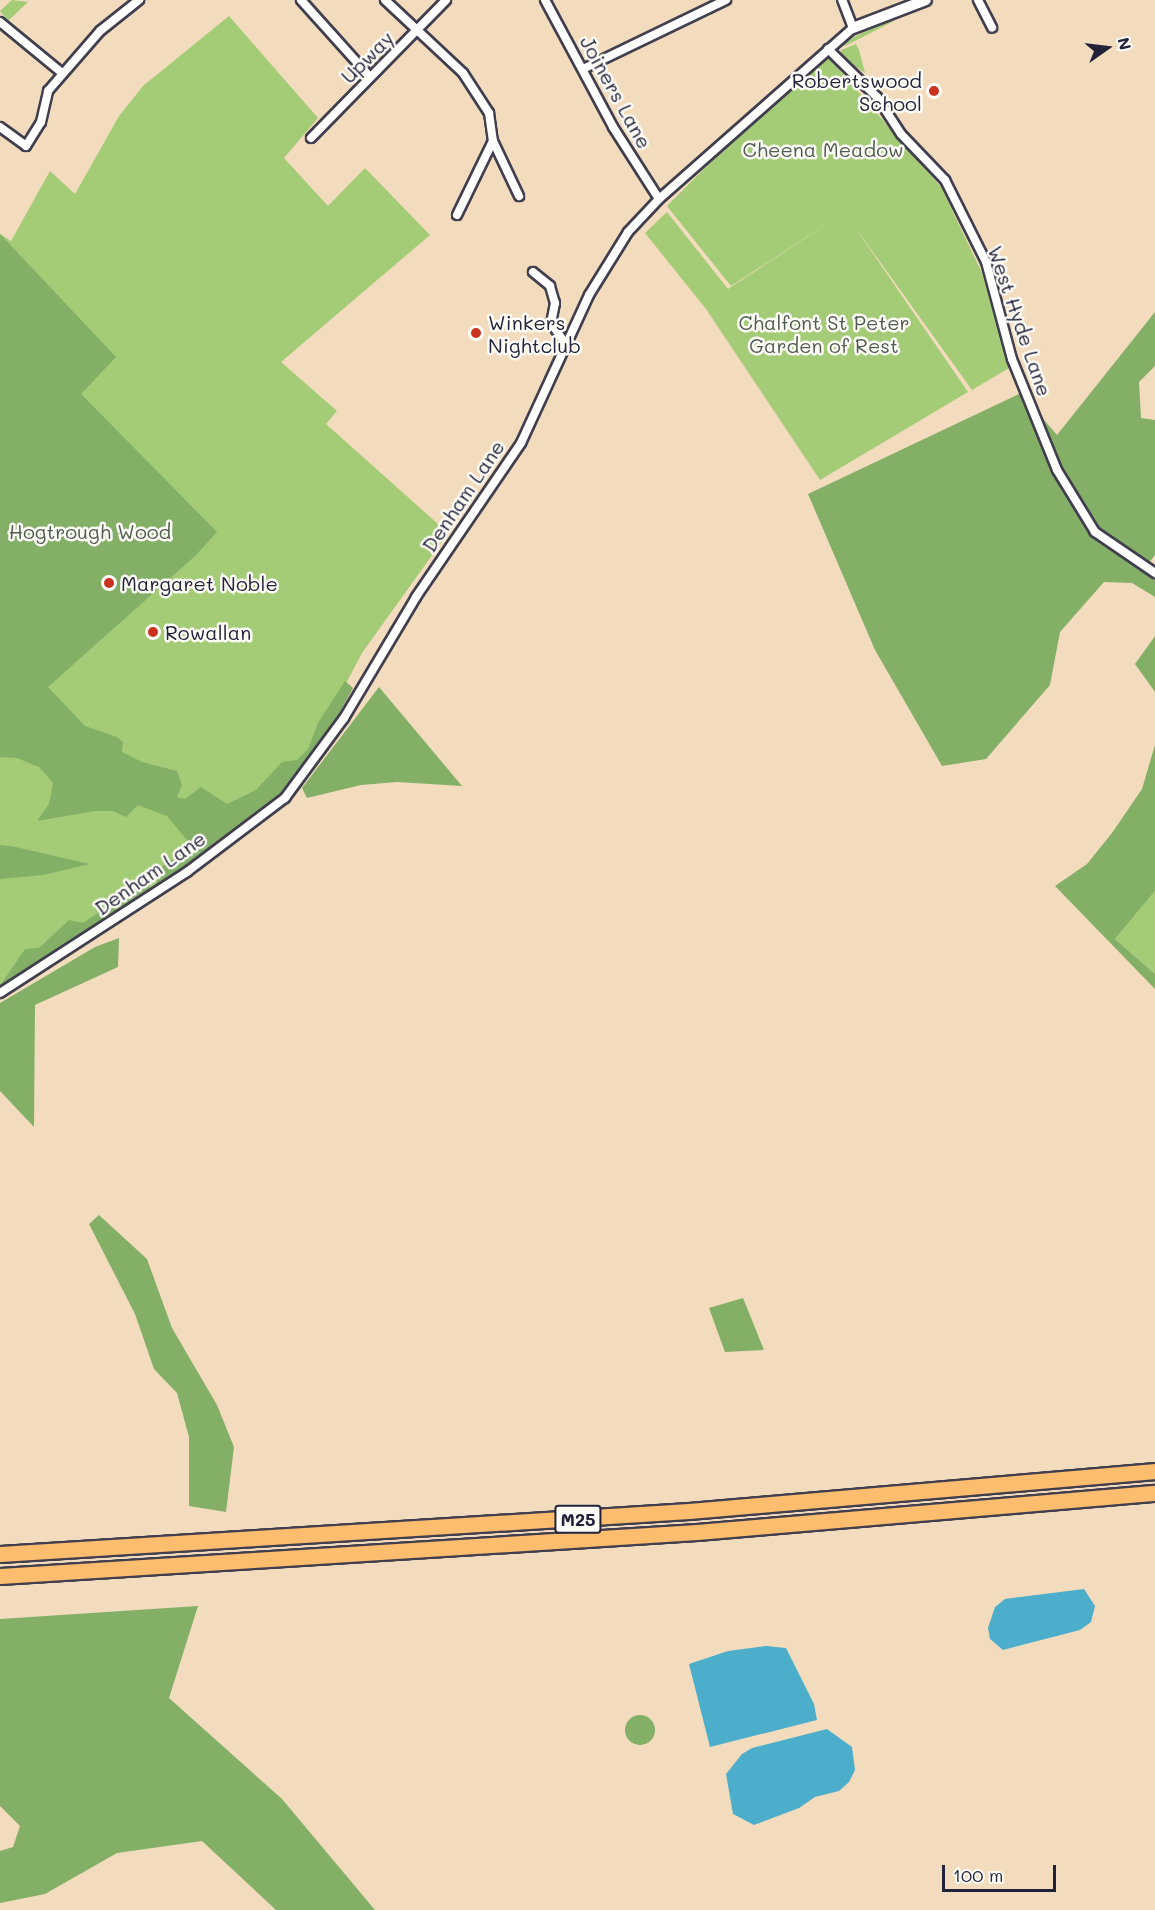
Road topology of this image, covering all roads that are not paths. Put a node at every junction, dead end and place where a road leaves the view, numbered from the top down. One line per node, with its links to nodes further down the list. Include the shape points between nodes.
1 (139, 0): 16 (street, via 100,31)
2 (302, 0): 17 (street)
3 (385, 0): 13 (street)
4 (446, 0): 13 (street, Upway)
5 (544, 0): 15 (street, Joiners Lane)
6 (726, 0): 15 (street)
7 (842, 0): 11 (street)
8 (926, 0): 11 (street, Denham Lane)
9 (978, 0): 12 (street)
10 (0, 22): 16 (street)
11 (853, 28): 14 (street, Denham Lane)
12 (992, 28)
13 (416, 31): 17 (street, Upway); 20 (street, via 463,73 489,113)
14 (828, 49): 22 (street, Denham Lane); 26 (street, West Hyde Lane, via 877,96 900,134 945,180 986,262 1012,359 1057,470 1095,532)
15 (583, 69): 22 (street, Joiners Lane, via 613,127)
16 (62, 73): 18 (street, via 48,91 41,122 26,146)
17 (370, 77): 19 (street, Upway)
18 (0, 128)
19 (311, 138)
20 (493, 141): 21 (street); 23 (street)
21 (519, 196)
22 (659, 199): 25 (street, Denham Lane, via 628,232 589,295)
23 (457, 215)
24 (533, 272): 25 (street, via 550,286 555,303 550,323)
25 (567, 346): 27 (street, Denham Lane, via 521,443 416,597 344,718 285,798 187,872)
26 (1155, 573)
27 (0, 993)
28 (1155, 1471): 30 (highway, M25, via 677,1512)
29 (1155, 1493): 31 (highway, M25, via 639,1536)
30 (0, 1554)
31 (0, 1576)

